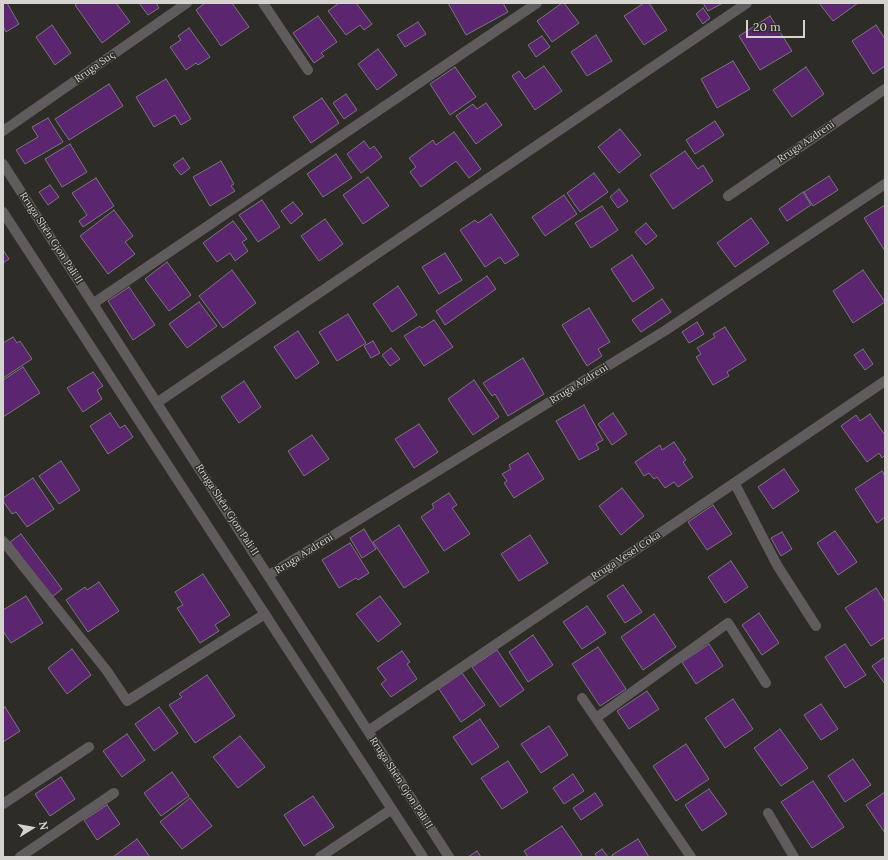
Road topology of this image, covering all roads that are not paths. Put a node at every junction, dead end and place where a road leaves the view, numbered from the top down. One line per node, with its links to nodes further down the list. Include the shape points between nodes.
1 (187, 3): 7 (street, Rruga Suç)
2 (263, 3): 5 (street)
3 (537, 3): 12 (street)
4 (748, 3): 14 (street)
5 (308, 70)
6 (885, 89): 10 (street, Rruga Azdreni)
7 (3, 131)
8 (3, 164): 12 (street, Rruga Shën Gjon Pali II)
9 (885, 184): 17 (street, Rruga Azdreni, via 666,330)
10 (728, 196)
11 (3, 212): 18 (street)
12 (94, 303): 14 (street, Rruga Shën Gjon Pali II)
13 (885, 381): 15 (street, Rruga Vesel Coka)
14 (158, 402): 17 (street, Rruga Shën Gjon Pali II)
15 (735, 484): 19 (street, via 777,565); 23 (street, Rruga Vesel Coka)
16 (3, 541): 18 (street, via 127,701)
17 (268, 576): 23 (street, Rruga Shën Gjon Pali II)
18 (264, 614): 27 (street)
19 (816, 626)
20 (766, 683): 22 (street, via 728,623)
21 (582, 698): 22 (street)
22 (596, 718): 33 (street)
23 (368, 731): 32 (street, Rruga Shën Gjon Pali II)
24 (89, 747): 26 (street)
25 (114, 793): 29 (street)
26 (3, 804)
27 (392, 810): 30 (street); 31 (street)
28 (768, 813): 34 (street)
29 (20, 857)
30 (320, 857)
31 (423, 857)
32 (449, 857)
33 (691, 857)
34 (794, 857)

